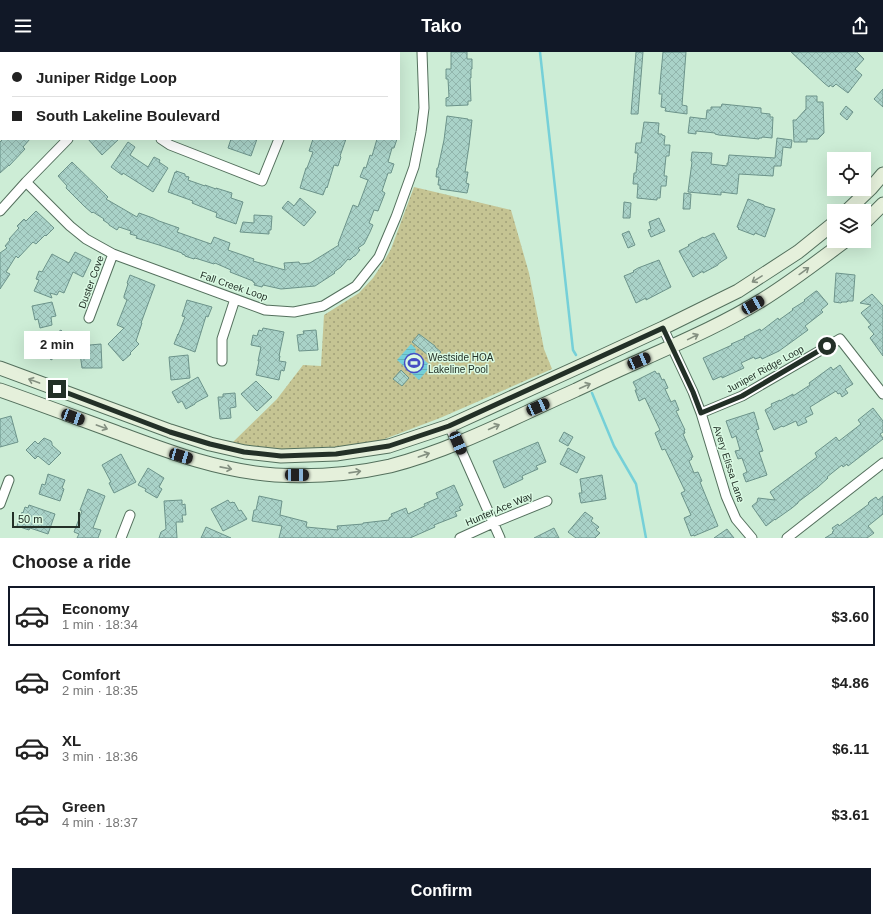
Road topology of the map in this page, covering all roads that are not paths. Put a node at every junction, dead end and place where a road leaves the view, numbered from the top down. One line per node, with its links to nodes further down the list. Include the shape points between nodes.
1 (422, 52): 14 (street, Fall Creek Loop, via 424,108 414,167 379,257 356,286 323,306 294,312 265,310)
2 (67, 140): 6 (street)
3 (162, 140): 4 (street, via 170,146 262,181)
4 (279, 140)
5 (883, 174): 7 (main road)
6 (26, 182): 9 (street); 13 (street, Fall Creek Loop, via 70,226)
7 (854, 204)
8 (883, 204): 10 (main road)
9 (0, 211)
10 (871, 215)
11 (827, 229): 16 (main road, one-way to 16, via 798,252 738,291)
12 (836, 248): 17 (main road, one-way to 12, via 764,299)
13 (112, 254): 14 (street, Fall Creek Loop); 15 (street, Duster Cove)
14 (235, 299): 18 (street, via 222,339)
15 (89, 318)
16 (663, 328): 17 (street, Avery Elissa Lane); 23 (main road)
17 (671, 347): 22 (street, Avery Elissa Lane); 24 (main road, one-way to 17)
18 (222, 361)
19 (0, 368): 23 (main road, one-way to 19, via 389,446 336,454 281,456 244,452 170,432)
20 (0, 390): 24 (main road, one-way to 24, via 181,456 243,471 308,476 338,474 390,466)
21 (883, 394): 22 (street, Juniper Ridge Loop, via 840,339 742,396)
22 (701, 413): 34 (street, Avery Elissa Lane, via 726,496 736,519)
23 (449, 426): 24 (street)
24 (458, 443): 30 (street)
25 (883, 463): 35 (street)
26 (9, 480): 28 (street)
27 (547, 501): 30 (street, Hunter Ace Way)
28 (0, 504)
29 (130, 515): 31 (street)
30 (493, 523): 32 (street, Hunter Ace Way); 33 (street)
31 (121, 538)
32 (460, 538)
33 (500, 538)
34 (752, 538)
35 (787, 538)

